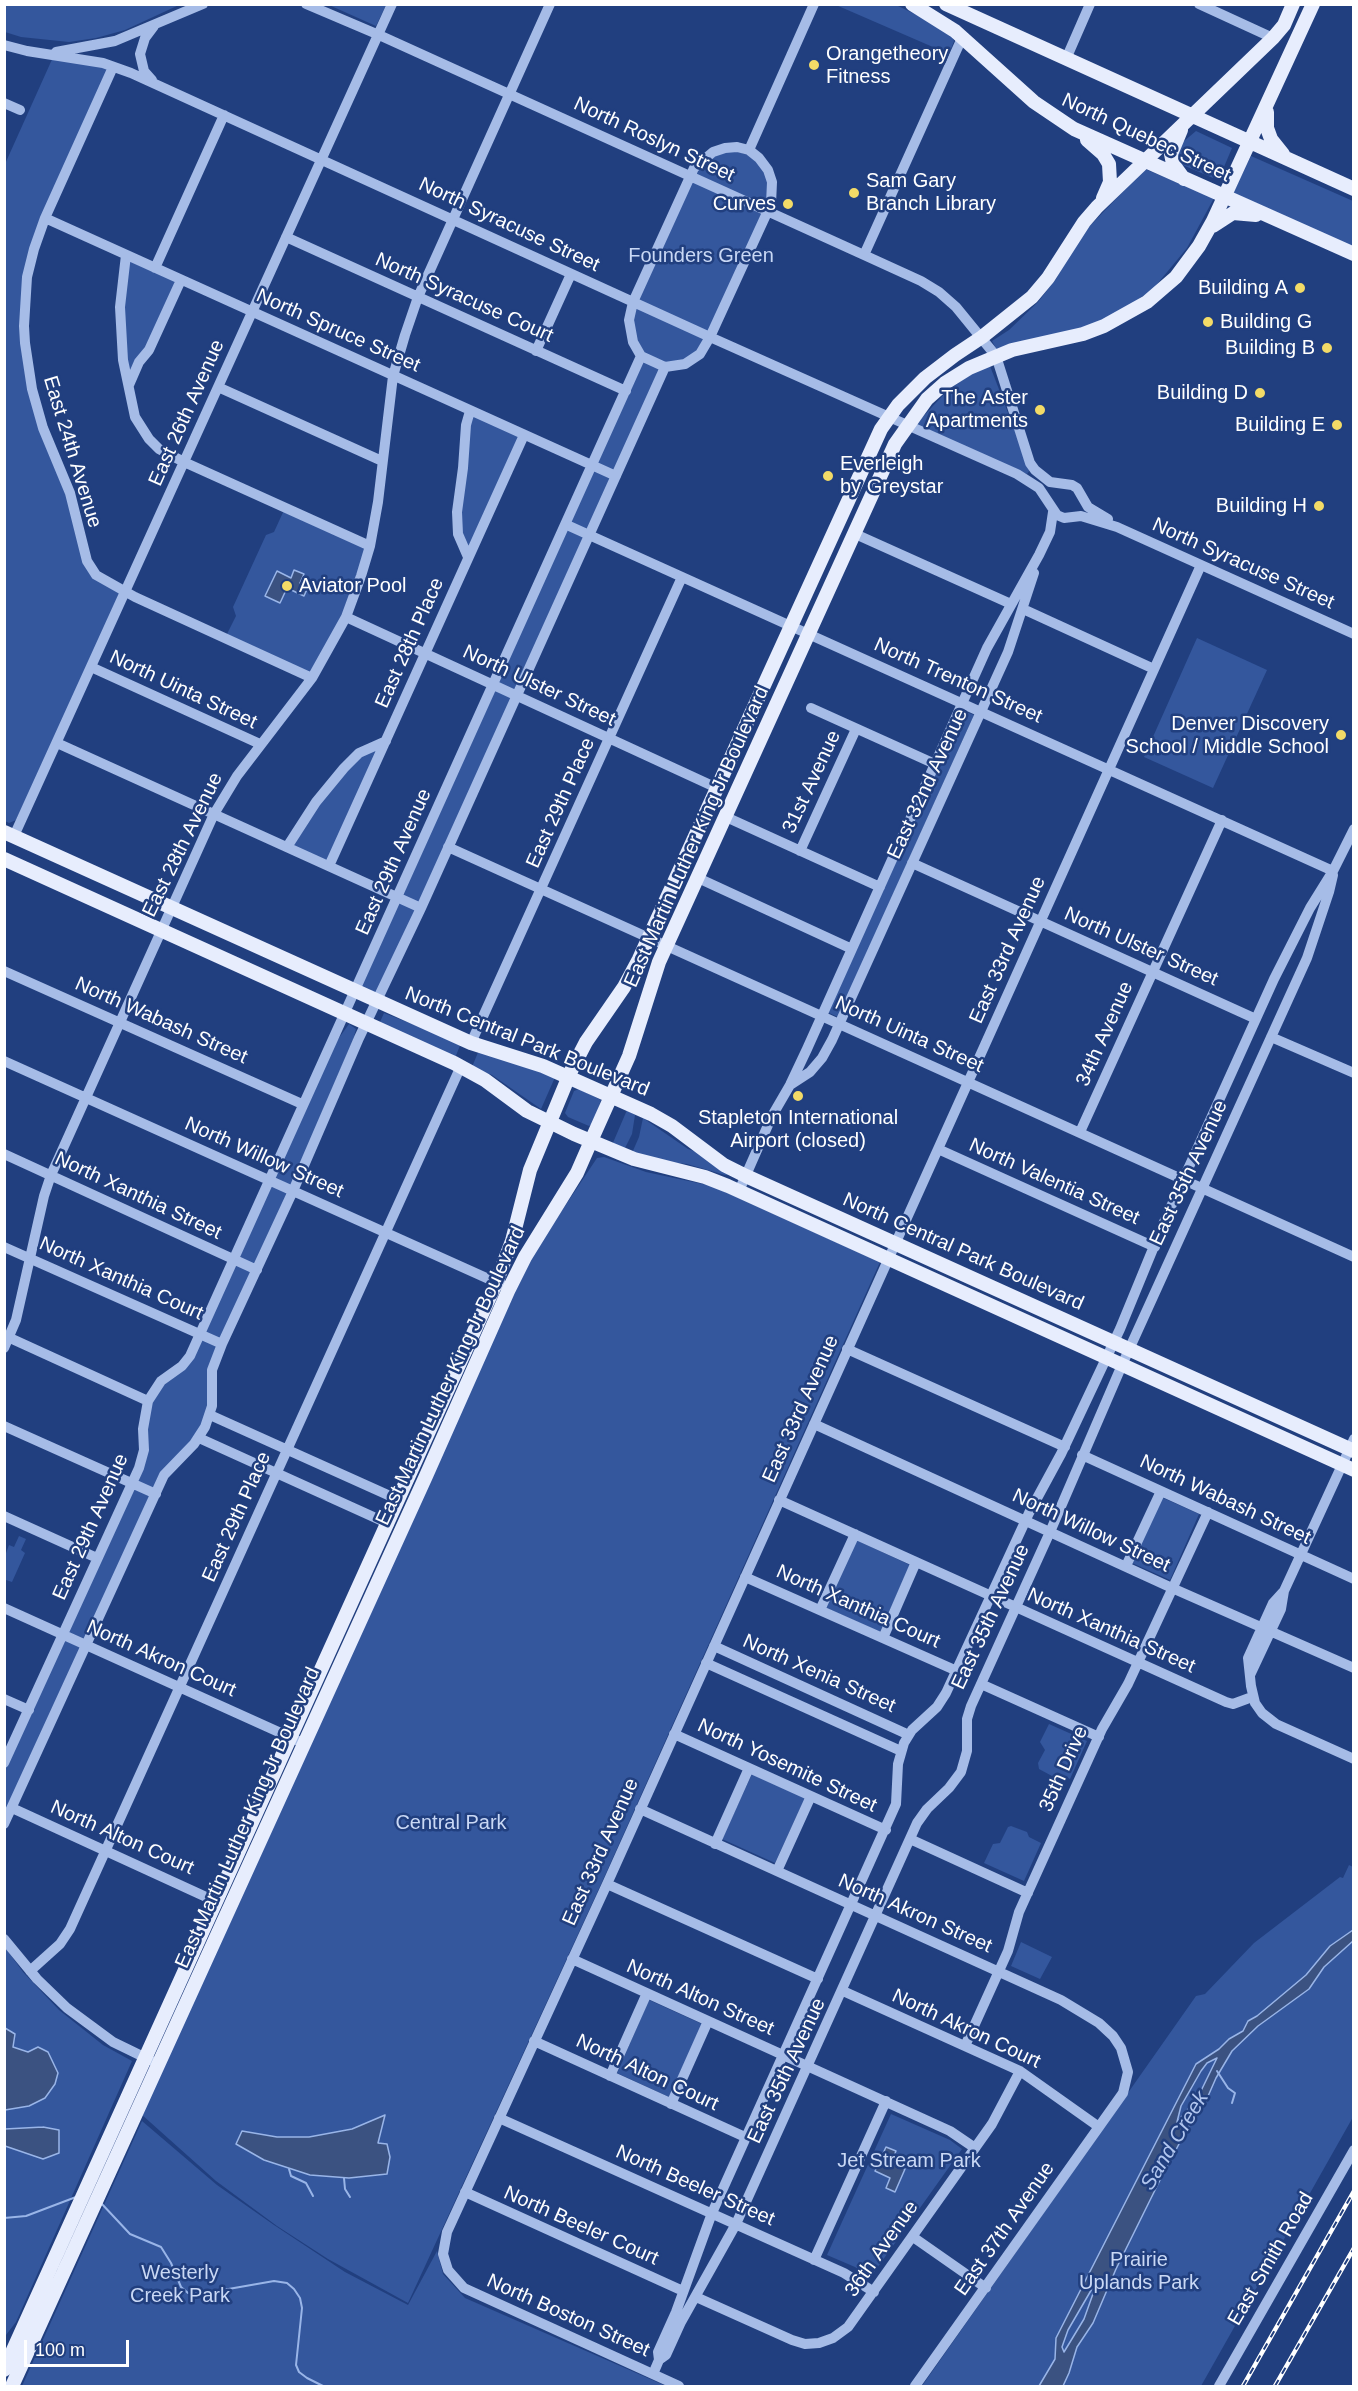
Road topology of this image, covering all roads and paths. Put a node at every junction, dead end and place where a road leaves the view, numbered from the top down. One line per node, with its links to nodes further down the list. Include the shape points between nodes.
1 (203, 4): 12 (street)
2 (306, 4): 13 (street, North Roslyn Street)
3 (392, 4): 13 (street, East 26th Avenue)
4 (550, 4): 22 (street, East 28th Avenue)
5 (814, 4): 30 (street)
6 (912, 4): 14 (main road, North Quebec Street)
7 (946, 4): 16 (main road, North Quebec Street)
8 (1090, 4): 19 (street)
9 (1199, 4): 15 (street)
10 (1293, 4): 15 (main road, East Martin Luther King Jr Boulevard)
11 (1313, 4): 24 (main road, East Martin Luther King Jr Boulevard)
12 (157, 23): 18 (street, via 104,44); 21 (street, via 144,38 140,54 144,70)
13 (379, 35): 22 (street, North Roslyn Street); 31 (street, East 26th Avenue)
14 (962, 38): 16 (main road, via 977,28); 28 (main road, North Quebec Street, via 1034,102); 47 (street)
15 (1274, 38): 27 (main road, East Martin Luther King Jr Boulevard)
16 (1029, 42): 19 (main road, North Quebec Street)
17 (4, 45): 18 (street, North Syracuse Street)
18 (44, 54): 20 (street, North Syracuse Street)
19 (1066, 59): 27 (main road, North Quebec Street)
20 (113, 66): 21 (street, North Syracuse Street); 40 (street, East 24th Avenue)
21 (156, 84): 26 (street, North Syracuse Street)
22 (510, 94): 34 (street, North Roslyn Street); 42 (street, East 28th Avenue)
23 (4, 103): 25 (street)
24 (1267, 107): 29 (main road, East Martin Luther King Jr Boulevard); 32 (main road, via 1269,134)
25 (20, 110)
26 (224, 115): 31 (street, North Syracuse Street); 48 (street)
27 (1190, 116): 29 (main road, North Quebec Street); 33 (main road, East Martin Luther King Jr Boulevard); 35 (main road, via 1171,153 1173,164)
28 (1079, 132): 33 (main road, North Quebec Street); 38 (main road, via 1103,154 1108,164 1110,182)
29 (1250, 142): 32 (main road, North Quebec Street); 37 (main road, East Martin Luther King Jr Boulevard)
30 (749, 150): 34 (street, via 737,147 713,152 701,160); 39 (street, via 768,170 772,182)
31 (322, 159): 42 (street, North Syracuse Street); 44 (street, East 26th Avenue)
32 (1287, 159): 36 (main road, North Quebec Street)
33 (1143, 162): 35 (main road, North Quebec Street); 38 (main road, East Martin Luther King Jr Boulevard)
34 (690, 176): 39 (street, North Roslyn Street); 52 (street)
35 (1185, 180): 37 (main road, North Quebec Street)
36 (1353, 189)
37 (1225, 197): 41 (main road, North Quebec Street); 43 (main road, East Martin Luther King Jr Boulevard)
38 (1100, 204): 55 (main road, East Martin Luther King Jr Boulevard, via 1032,297)
39 (768, 211): 47 (street, North Roslyn Street); 54 (street)
40 (45, 218): 46 (street, North Spruce Street); 86 (street, East 24th Avenue, via 25,295 25,343 32,389 43,428 69,490 87,561 96,575)
41 (1272, 218): 43 (main road, via 1233,213); 45 (main road, North Quebec Street)
42 (453, 219): 49 (street, North Syracuse Street); 51 (street, East 28th Avenue)
43 (1208, 230): 58 (main road, East Martin Luther King Jr Boulevard, via 1176,277 1129,314 1083,334)
44 (286, 237): 51 (street, North Syracuse Court); 53 (street, East 26th Avenue)
45 (1353, 254)
46 (126, 255): 48 (street, North Spruce Street); 61 (street, via 119,322)
47 (864, 255): 55 (street, North Roslyn Street, via 939,292)
48 (155, 268): 50 (street, North Spruce Street)
49 (571, 274): 52 (street, North Syracuse Street); 56 (street)
50 (181, 280): 53 (street, North Spruce Street); 61 (street)
51 (418, 297): 56 (street, North Syracuse Court); 60 (street, East 28th Avenue)
52 (633, 302): 54 (street, North Syracuse Street); 57 (street, via 629,320 633,342)
53 (252, 312): 60 (street, North Spruce Street); 62 (street, East 26th Avenue)
54 (710, 337): 59 (street, via 700,354 685,364); 65 (street, North Syracuse Street)
55 (982, 338): 58 (street, North Roslyn Street); 65 (main road, East Martin Luther King Jr Boulevard, via 925,378)
56 (536, 351): 63 (street, North Syracuse Court)
57 (641, 356): 59 (street); 63 (street, East 29th Avenue)
58 (996, 356): 66 (main road, East Martin Luther King Jr Boulevard, via 945,383); 72 (street, via 1030,463 1042,477)
59 (665, 367): 71 (street)
60 (393, 376): 64 (street, North Spruce Street); 68 (street, East 28th Avenue)
61 (129, 385): 69 (street, via 135,417 149,439)
62 (218, 387): 68 (street); 69 (street, East 26th Avenue)
63 (626, 391): 70 (street, East 29th Avenue)
64 (470, 411): 67 (street, North Spruce Street); 83 (street, via 457,512 458,534)
65 (889, 417): 66 (street, North Syracuse Street); 90 (main road, East Martin Luther King Jr Boulevard)
66 (907, 425): 74 (street, North Syracuse Street, via 1025,477); 79 (main road, East Martin Luther King Jr Boulevard)
67 (524, 435): 70 (street, North Spruce Street); 83 (street, East 28th Place)
68 (382, 461): 81 (street, East 28th Avenue)
69 (184, 462): 81 (street); 86 (street, East 26th Avenue)
70 (593, 466): 71 (street, North Spruce Street); 76 (street, East 29th Avenue)
71 (616, 476): 80 (street)
72 (1061, 485): 73 (street, via 1072,485); 74 (street, via 1052,491)
73 (1082, 498): 75 (street, via 1080,509); 77 (street, North Syracuse Street, via 1091,510)
74 (1051, 507): 75 (street); 78 (street, East 32nd Avenue)
75 (1068, 517): 77 (street, North Syracuse Street); 78 (street, East 32nd Avenue)
76 (567, 525): 80 (street, North Trenton Street); 97 (street, East 29th Avenue)
77 (1117, 527): 84 (street, North Syracuse Street)
78 (1050, 532): 82 (street, East 32nd Avenue)
79 (853, 533): 87 (street); 91 (main road, East Martin Luther King Jr Boulevard)
80 (589, 535): 85 (street, North Trenton Street); 98 (street)
81 (369, 546): 89 (street, East 28th Avenue)
82 (1039, 555): 87 (street, East 32nd Avenue); 88 (street, East 32nd Avenue)
83 (468, 557): 93 (street, East 28th Place)
84 (1202, 565): 92 (street, North Syracuse Street); 95 (street, East 33rd Avenue)
85 (682, 577): 90 (street, North Trenton Street); 103 (street, East 29th Place)
86 (125, 593): 94 (street, East 26th Avenue); 96 (street)
87 (1011, 604): 99 (street, East 32nd Avenue)
88 (1023, 609): 95 (street); 101 (street, East 32nd Avenue)
89 (346, 618): 93 (street, North Ulster Street); 96 (street, East 28th Avenue)
90 (791, 626): 91 (street, North Trenton Street); 109 (main road, East Martin Luther King Jr Boulevard)
91 (808, 634): 99 (street, North Trenton Street); 111 (main road, East Martin Luther King Jr Boulevard)
92 (1353, 634)
93 (425, 654): 97 (street, North Ulster Street); 104 (street, East 28th Place)
94 (91, 667): 105 (street, East 26th Avenue); 106 (street, North Uinta Street)
95 (1154, 669): 108 (street, East 33rd Avenue)
96 (312, 678): 106 (street, East 28th Avenue)
97 (494, 685): 98 (street, North Ulster Street); 125 (street, East 29th Avenue)
98 (517, 696): 103 (street, North Ulster Street); 116 (street)
99 (963, 703): 101 (street, North Trenton Street); 107 (street, East 32nd Avenue)
100 (811, 708): 102 (street)
101 (981, 712): 108 (street, North Trenton Street); 119 (street, East 32nd Avenue)
102 (856, 729): 107 (street); 117 (street, 31st Avenue)
103 (609, 738): 109 (street, North Ulster Street); 124 (street, East 29th Place)
104 (386, 741): 115 (street, via 359,753 344,768); 120 (street, East 28th Place)
105 (57, 743): 110 (street); 114 (street, East 26th Avenue)
106 (260, 744): 110 (street, East 28th Avenue)
107 (934, 764): 123 (street, East 32nd Avenue)
108 (1109, 769): 112 (street, North Trenton Street); 128 (street, East 33rd Avenue)
109 (717, 788): 130 (main road, East Martin Luther King Jr Boulevard)
110 (214, 814): 115 (street); 126 (street, East 28th Avenue)
111 (726, 817): 117 (street); 122 (main road, East Martin Luther King Jr Boulevard)
112 (1222, 820): 121 (street, North Trenton Street); 134 (street, 34th Avenue)
113 (1353, 829): 121 (street, East 35th Avenue)
114 (9, 834): 126 (main road, North Central Park Boulevard)
115 (287, 847): 120 (street)
116 (448, 847): 124 (street, North Uinta Street); 127 (street)
117 (800, 851): 123 (street)
118 (4, 859): 129 (main road, North Central Park Boulevard)
119 (912, 863): 128 (street, North Ulster Street); 142 (street, East 32nd Avenue)
120 (329, 866): 125 (street)
121 (1333, 871): 139 (street, East 35th Avenue, via 1300,927); 143 (street, East 35th Avenue, via 1310,950)
122 (698, 878): 131 (main road, East Martin Luther King Jr Boulevard); 132 (street)
123 (880, 887): 132 (street, East 32nd Avenue)
124 (542, 889): 130 (street, North Uinta Street); 144 (street, East 29th Place)
125 (398, 897): 127 (street); 135 (street, East 29th Avenue)
126 (171, 908): 129 (street, East 28th Avenue); 135 (main road, North Central Park Boulevard)
127 (421, 908): 136 (street)
128 (1041, 921): 134 (street, North Ulster Street); 149 (street, East 33rd Avenue)
129 (161, 932): 137 (main road, North Central Park Boulevard); 140 (street, East 28th Avenue)
130 (649, 937): 131 (street, North Uinta Street); 148 (main road, East Martin Luther King Jr Boulevard, via 630,978 586,1042)
131 (667, 945): 138 (street, North Uinta Street); 151 (main road, East Martin Luther King Jr Boulevard)
132 (852, 949): 138 (street, East 32nd Avenue)
133 (4, 971): 140 (street, North Wabash Street)
134 (1153, 972): 139 (street, North Ulster Street); 155 (street, 34th Avenue)
135 (355, 991): 136 (main road, North Central Park Boulevard); 137 (street, East 29th Avenue)
136 (376, 1001): 141 (street); 144 (main road, North Central Park Boulevard)
137 (345, 1014): 141 (main road, North Central Park Boulevard); 153 (street, East 29th Avenue)
138 (822, 1015): 142 (street, North Uinta Street); 150 (street, East 32nd Avenue)
139 (1256, 1019): 161 (street, East 35th Avenue)
140 (120, 1023): 152 (street, East 28th Avenue); 153 (street, North Wabash Street)
141 (366, 1023): 146 (main road, North Central Park Boulevard); 164 (street)
142 (839, 1023): 149 (street, North Uinta Street); 150 (street, East 32nd Avenue, via 822,1058 801,1080)
143 (1271, 1036): 147 (street); 163 (street, East 35th Avenue)
144 (471, 1043): 148 (main road, North Central Park Boulevard)
145 (4, 1061): 152 (street, North Willow Street)
146 (461, 1066): 154 (main road, North Central Park Boulevard, via 518,1106); 166 (street, East 29th Place)
147 (1353, 1073)
148 (568, 1077): 151 (main road, North Central Park Boulevard); 154 (main road, East Martin Luther King Jr Boulevard)
149 (968, 1081): 155 (street, North Uinta Street); 157 (street, East 33rd Avenue)
150 (790, 1085): 160 (street, East 32nd Avenue)
151 (611, 1096): 156 (main road, East Martin Luther King Jr Boulevard); 160 (main road, North Central Park Boulevard, via 672,1126)
152 (86, 1098): 159 (street, East 28th Avenue); 162 (street, North Willow Street)
153 (302, 1104): 162 (street, East 29th Avenue)
154 (549, 1122): 156 (main road, North Central Park Boulevard); 175 (main road, East Martin Luther King Jr Boulevard, via 530,1170)
155 (1080, 1132): 161 (street, North Uinta Street)
156 (591, 1141): 165 (main road, North Central Park Boulevard, via 634,1159 705,1177); 175 (main road, East Martin Luther King Jr Boulevard, via 577,1173)
157 (938, 1149): 167 (street, East 33rd Avenue); 169 (street, North Valentia Street)
158 (4, 1154): 159 (street, North Xanthia Street)
159 (51, 1176): 171 (street, East 28th Avenue); 172 (street, North Xanthia Street)
160 (746, 1176): 165 (street, East 32nd Avenue); 167 (main road, North Central Park Boulevard)
161 (1184, 1179): 163 (street, North Uinta Street); 169 (street, East 35th Avenue)
162 (269, 1180): 164 (street, North Willow Street); 172 (street, East 29th Avenue)
163 (1203, 1187): 170 (street, North Uinta Street); 180 (street, East 35th Avenue)
164 (293, 1191): 166 (street, North Willow Street); 174 (street)
165 (739, 1191): 173 (main road, North Central Park Boulevard)
166 (385, 1233): 175 (street, North Willow Street); 191 (street, East 29th Place)
167 (895, 1243): 173 (street, East 33rd Avenue); 177 (main road, North Central Park Boulevard)
168 (4, 1246): 171 (street, North Xanthia Court)
169 (1155, 1247): 177 (street, East 35th Avenue)
170 (1353, 1257)
171 (30, 1258): 176 (street, North Xanthia Court); 178 (street, East 28th Avenue)
172 (233, 1259): 174 (street, North Xanthia Street); 176 (street, East 29th Avenue)
173 (888, 1259): 181 (street, East 33rd Avenue); 182 (main road, North Central Park Boulevard)
174 (257, 1270): 179 (street)
175 (503, 1286): 198 (main road, East Martin Luther King Jr Boulevard); 234 (main road, East Martin Luther King Jr Boulevard)
176 (199, 1334): 179 (street, North Xanthia Court); 184 (street, East 29th Avenue, via 190,1356 161,1382)
177 (1114, 1341): 180 (main road, North Central Park Boulevard); 182 (street, East 35th Avenue)
178 (7, 1343): 184 (street)
179 (222, 1344): 185 (street, via 212,1370)
180 (1129, 1348): 183 (street, East 35th Avenue); 189 (main road, North Central Park Boulevard)
181 (848, 1349): 186 (street, East 33rd Avenue); 190 (street)
182 (1106, 1357): 183 (main road, North Central Park Boulevard); 190 (street, East 35th Avenue)
183 (1122, 1365): 192 (street, East 35th Avenue); 193 (main road, North Central Park Boulevard)
184 (148, 1401): 195 (street, East 29th Avenue, via 144,1450)
185 (210, 1415): 188 (street); 191 (street)
186 (814, 1424): 199 (street, East 33rd Avenue); 202 (street, North Willow Street)
187 (4, 1426): 195 (street)
188 (199, 1438): 194 (street); 197 (street, via 169,1468)
189 (1352, 1446): 193 (street)
190 (1065, 1447): 202 (street, East 35th Avenue)
191 (287, 1450): 194 (street, East 29th Place); 198 (street)
192 (1082, 1455): 196 (street, North Wabash Street); 204 (street, East 35th Avenue)
193 (1348, 1467): 206 (street)
194 (276, 1473): 203 (street); 227 (street, East 29th Place)
195 (131, 1483): 197 (street); 207 (street, East 29th Avenue)
196 (1161, 1491): 200 (street, North Wabash Street); 209 (street)
197 (156, 1494): 220 (street)
198 (399, 1500): 203 (main road, East Martin Luther King Jr Boulevard)
199 (779, 1500): 205 (street, North Xanthia Street); 210 (street, East 33rd Avenue)
200 (1208, 1512): 206 (street, North Wabash Street); 212 (street, 35th Drive)
201 (4, 1516): 207 (street)
202 (1025, 1521): 204 (street, North Willow Street); 213 (street, East 35th Avenue)
203 (389, 1524): 234 (main road, East Martin Luther King Jr Boulevard)
204 (1050, 1532): 209 (street, North Willow Street); 214 (street, East 35th Avenue)
205 (855, 1534): 208 (street, North Xanthia Street); 216 (street)
206 (1301, 1555): 211 (street, North Wabash Street); 217 (street, via 1284,1591 1273,1604)
207 (98, 1558): 218 (street, East 29th Avenue)
208 (916, 1562): 213 (street, North Xanthia Street); 219 (street)
209 (1126, 1566): 212 (street, North Willow Street)
210 (745, 1577): 216 (street, North Xanthia Court); 221 (street, East 33rd Avenue)
211 (1353, 1579)
212 (1172, 1588): 217 (street, North Willow Street); 222 (street, 35th Drive)
213 (991, 1596): 214 (street, North Xanthia Street); 225 (street, East 35th Avenue)
214 (1016, 1607): 222 (street, North Xanthia Street); 226 (street, East 35th Avenue)
215 (4, 1608): 218 (street, North Akron Court)
216 (820, 1610): 219 (street, North Xanthia Court)
217 (1266, 1630): 224 (street, North Willow Street); 228 (street, via 1248,1658)
218 (63, 1634): 220 (street, North Akron Court); 230 (street, East 29th Avenue)
219 (883, 1638): 225 (street, North Xanthia Court)
220 (87, 1645): 227 (street, North Akron Court); 240 (street)
221 (714, 1646): 223 (street, East 33rd Avenue); 232 (street, North Xenia Street)
222 (1138, 1663): 228 (street, North Xanthia Street, via 1226,1702); 233 (street, 35th Drive)
223 (706, 1664): 231 (street, East 33rd Avenue); 235 (street, North Xenia Street)
224 (1353, 1668)
225 (957, 1671): 232 (street, East 35th Avenue, via 942,1700)
226 (981, 1684): 233 (street); 244 (street, East 35th Avenue, via 969,1712 967,1751 961,1772 922,1815)
227 (179, 1687): 234 (street, North Akron Court); 246 (street, East 29th Place)
228 (1252, 1697): 236 (street, via 1272,1722)
229 (4, 1699): 230 (street)
230 (29, 1710): 237 (street, East 29th Avenue)
231 (674, 1734): 238 (street, North Yosemite Street); 241 (street, East 33rd Avenue)
232 (909, 1735): 235 (street, East 35th Avenue)
233 (1099, 1737): 249 (street, 35th Drive)
234 (297, 1741): 250 (main road, East Martin Luther King Jr Boulevard); 264 (main road, East Martin Luther King Jr Boulevard)
235 (901, 1751): 243 (street, East 35th Avenue, via 897,1801)
236 (1353, 1759)
237 (4, 1763)
238 (749, 1768): 239 (street, North Yosemite Street); 245 (street)
239 (811, 1796): 243 (street, North Yosemite Street); 247 (street)
240 (12, 1808): 242 (street); 246 (street, North Alton Court)
241 (640, 1809): 245 (street, North Akron Street); 248 (street, East 33rd Avenue)
242 (4, 1824)
243 (886, 1830): 251 (street, East 35th Avenue)
244 (910, 1839): 249 (street); 252 (street, East 35th Avenue)
245 (715, 1844): 247 (street, North Akron Street)
246 (105, 1851): 250 (street, North Alton Court); 255 (street, East 29th Place, via 65,1937)
247 (777, 1871): 251 (street, North Akron Street)
248 (607, 1884): 254 (street, East 33rd Avenue); 257 (street)
249 (1028, 1893): 256 (street, 35th Drive)
250 (217, 1902): 264 (main road, East Martin Luther King Jr Boulevard)
251 (852, 1905): 252 (street, North Akron Street); 257 (street, East 35th Avenue)
252 (877, 1916): 256 (street, North Akron Street); 258 (street, East 35th Avenue)
253 (4, 1939): 255 (street)
254 (572, 1959): 259 (street, North Alton Street); 261 (street, East 33rd Avenue)
255 (30, 1971): 264 (street, via 86,2023)
256 (999, 1971): 262 (street, 35th Drive); 268 (street, North Akron Street, via 1070,2005 1113,2036 1126,2059 1128,2072)
257 (818, 1979): 263 (street, East 35th Avenue)
258 (843, 1991): 262 (street, North Akron Court); 265 (street, East 35th Avenue)
259 (647, 1993): 260 (street, North Alton Street); 267 (street)
260 (708, 2021): 263 (street, North Alton Street); 270 (street)
261 (534, 2041): 267 (street, North Alton Court); 271 (street, East 33rd Avenue)
262 (965, 2046): 266 (street, North Akron Court)
263 (783, 2055): 265 (street, North Alton Street); 273 (street, East 35th Avenue)
264 (152, 2061): 286 (main road, East Martin Luther King Jr Boulevard); 290 (main road, East Martin Luther King Jr Boulevard, via 116,2161)
265 (808, 2066): 269 (street, North Alton Street); 278 (street, East 35th Avenue)
266 (1020, 2070): 272 (street, North Akron Court); 274 (street, 36th Avenue, via 1000,2111)
267 (610, 2076): 270 (street, North Alton Court)
268 (1123, 2093): 272 (street, East 37th Avenue)
269 (886, 2102): 274 (street, North Alton Street, via 950,2131); 280 (street)
270 (671, 2103): 273 (street, North Alton Court)
271 (499, 2118): 276 (street, East 33rd Avenue); 277 (street, North Beeler Street)
272 (1099, 2127): 282 (street, East 37th Avenue)
273 (745, 2137): 277 (street, East 35th Avenue)
274 (975, 2148): 279 (street, 36th Avenue)
275 (1353, 2150): 293 (street, East Smith Road)
276 (465, 2192): 281 (street, East 33rd Avenue, via 447,2232 443,2254); 283 (street, North Beeler Court)
277 (712, 2213): 278 (street, North Beeler Street); 283 (street, East 35th Avenue)
278 (736, 2224): 280 (street, North Beeler Street); 285 (street, East 35th Avenue)
279 (913, 2237): 282 (street); 284 (street, 36th Avenue)
280 (814, 2260): 284 (street, North Beeler Street)
281 (448, 2270): 289 (street, North Boston Street, via 475,2295)
282 (986, 2288): 292 (street, East 37th Avenue)
283 (683, 2291): 287 (street, East 35th Avenue, via 658,2352)
284 (873, 2292): 285 (street, 36th Avenue, via 848,2327 833,2338 805,2344)
285 (696, 2297): 287 (street, East 35th Avenue, via 666,2355)
286 (10, 2343): 288 (main road, East Martin Luther King Jr Boulevard)
287 (659, 2360): 289 (street, East 35th Avenue)
288 (4, 2370)
289 (653, 2374): 291 (street, North Boston Street)
290 (12, 2386)
291 (679, 2386)
292 (915, 2386)
293 (1219, 2386)

